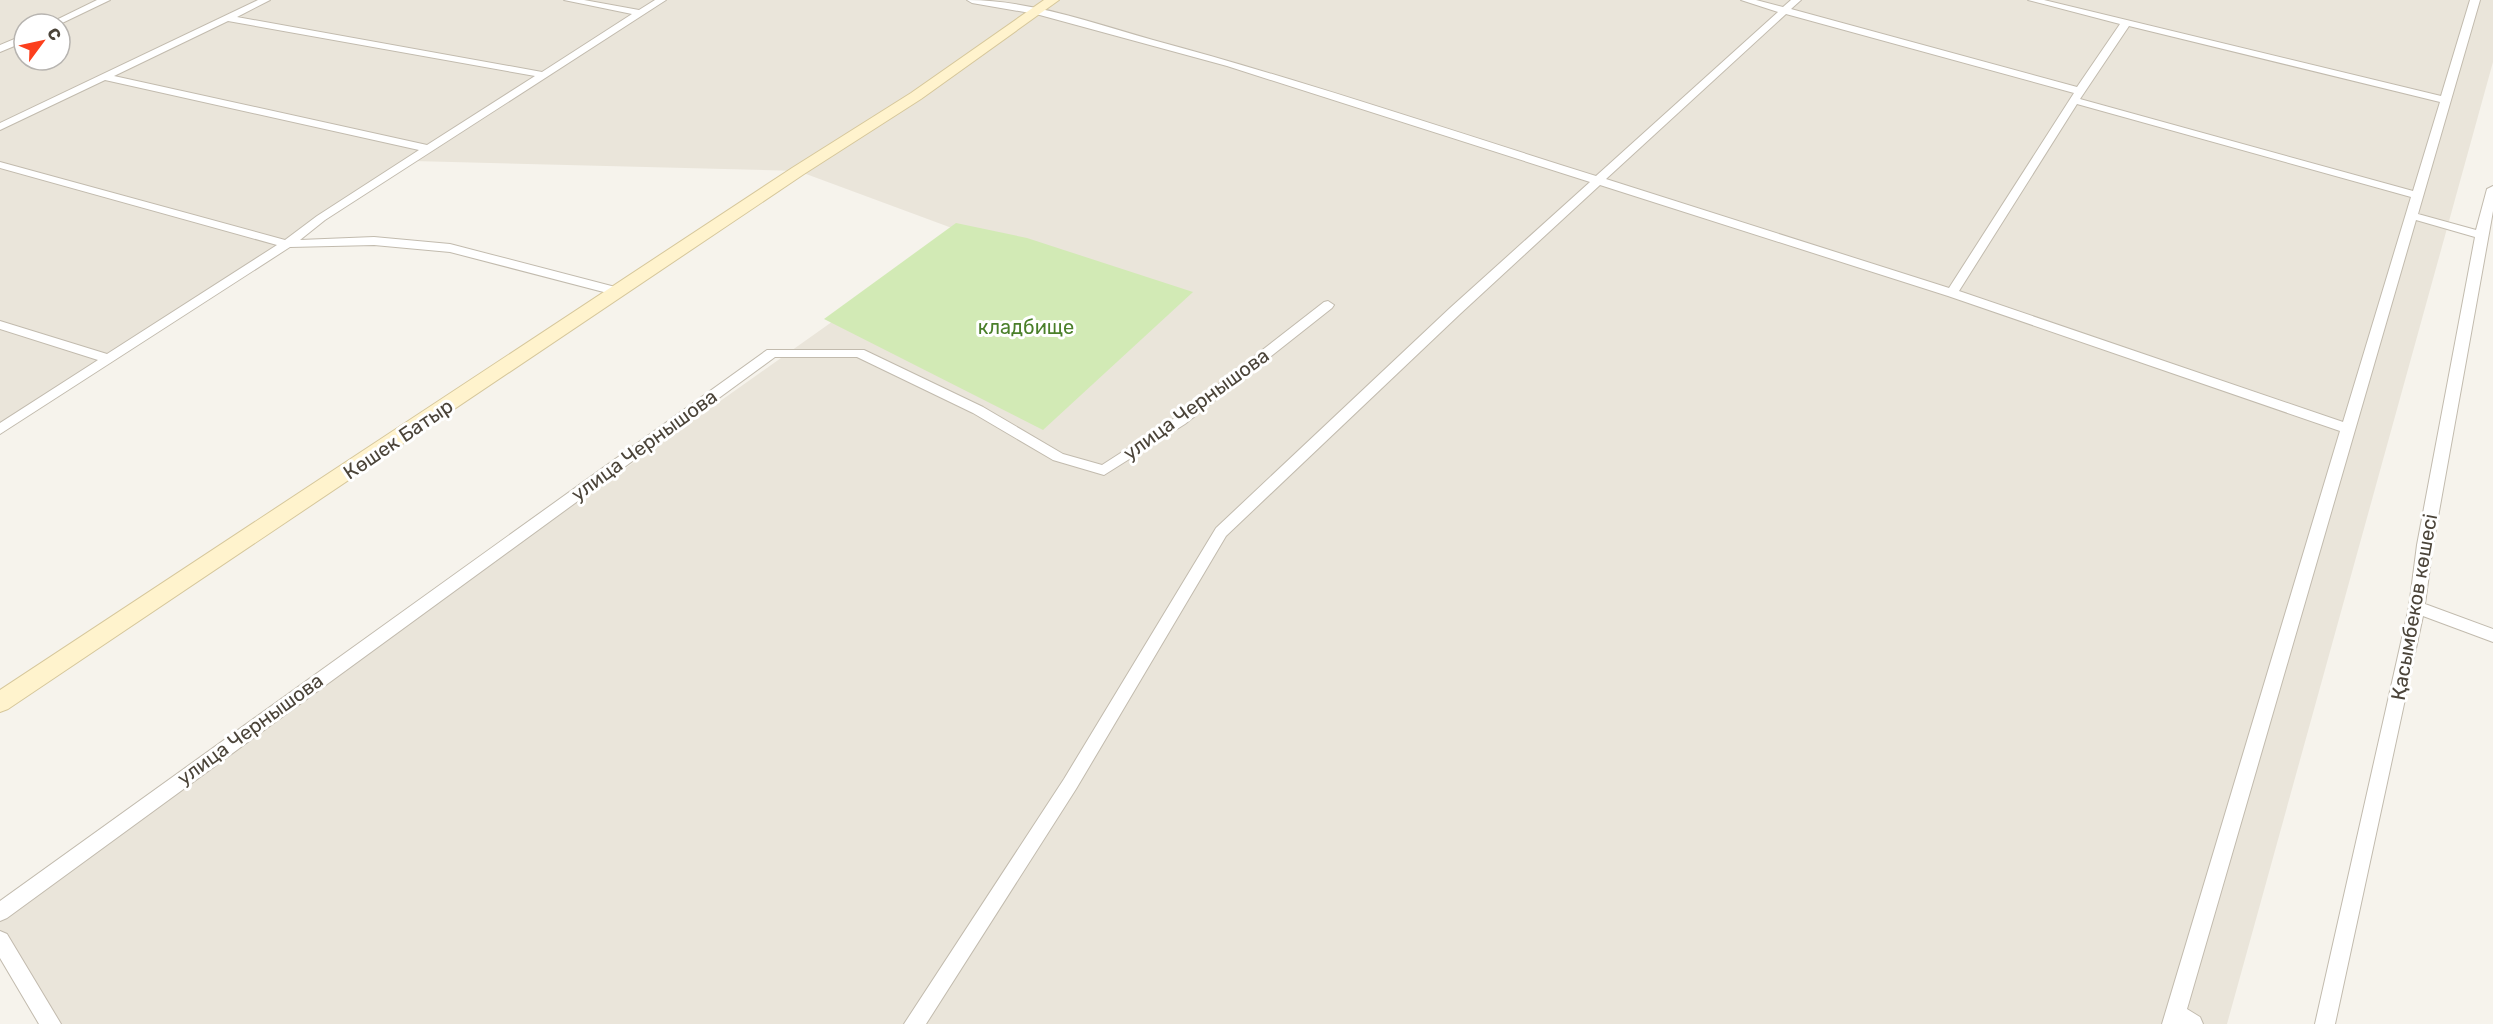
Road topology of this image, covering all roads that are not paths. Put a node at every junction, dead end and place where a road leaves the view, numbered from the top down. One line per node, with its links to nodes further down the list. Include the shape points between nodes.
1 (105, 0): 14 (street)
2 (265, 0): 15 (street)
3 (569, 0): 13 (street)
4 (661, 0): 13 (street)
5 (972, 0): 11 (street)
6 (1053, 0): 11 (street, Көшек Батыр)
7 (1746, 0): 12 (street)
8 (1796, 0): 12 (street)
9 (2033, 0): 16 (street)
10 (2475, 0): 20 (street)
11 (1037, 11): 24 (street, via 1231,64); 30 (street, Көшек Батыр, via 916,96)
12 (1785, 11): 19 (street); 24 (street)
13 (640, 13): 17 (street)
14 (72, 15)
15 (227, 18): 17 (street); 18 (street)
16 (2126, 23): 19 (street); 20 (street)
17 (544, 75): 22 (street)
18 (103, 77): 21 (street); 22 (street)
19 (2077, 96): 26 (street); 31 (street)
20 (2444, 100): 26 (street)
21 (0, 126)
22 (428, 149): 29 (street)
23 (0, 165): 29 (street)
24 (1598, 181): 31 (street); 44 (street, via 1221,532 1070,784)
25 (2493, 189): 28 (street, Қасымбеков көшесі)
26 (2416, 195): 27 (street)
27 (2410, 215): 28 (street); 36 (street)
28 (2486, 229): 37 (street, Қасымбеков көшесі, via 2425,545)
29 (287, 244): 30 (street, via 374,241 450,248); 34 (street)
30 (619, 292): 39 (street, Көшек Батыр)
31 (1952, 293): 36 (street)
32 (1328, 305): 40 (street, улица Чернышова, via 1179,421 1104,470 1058,457 978,410 859,353 772,353)
33 (0, 325): 34 (street)
34 (110, 359): 35 (street)
35 (0, 429)
36 (2349, 429): 42 (street)
37 (2417, 607): 38 (street); 45 (street, Қасымбеков көшесі)
38 (2493, 636)
39 (0, 702)
40 (0, 912)
41 (0, 940): 43 (street)
42 (2180, 1021)
43 (51, 1024)
44 (914, 1024)
45 (2325, 1024)

